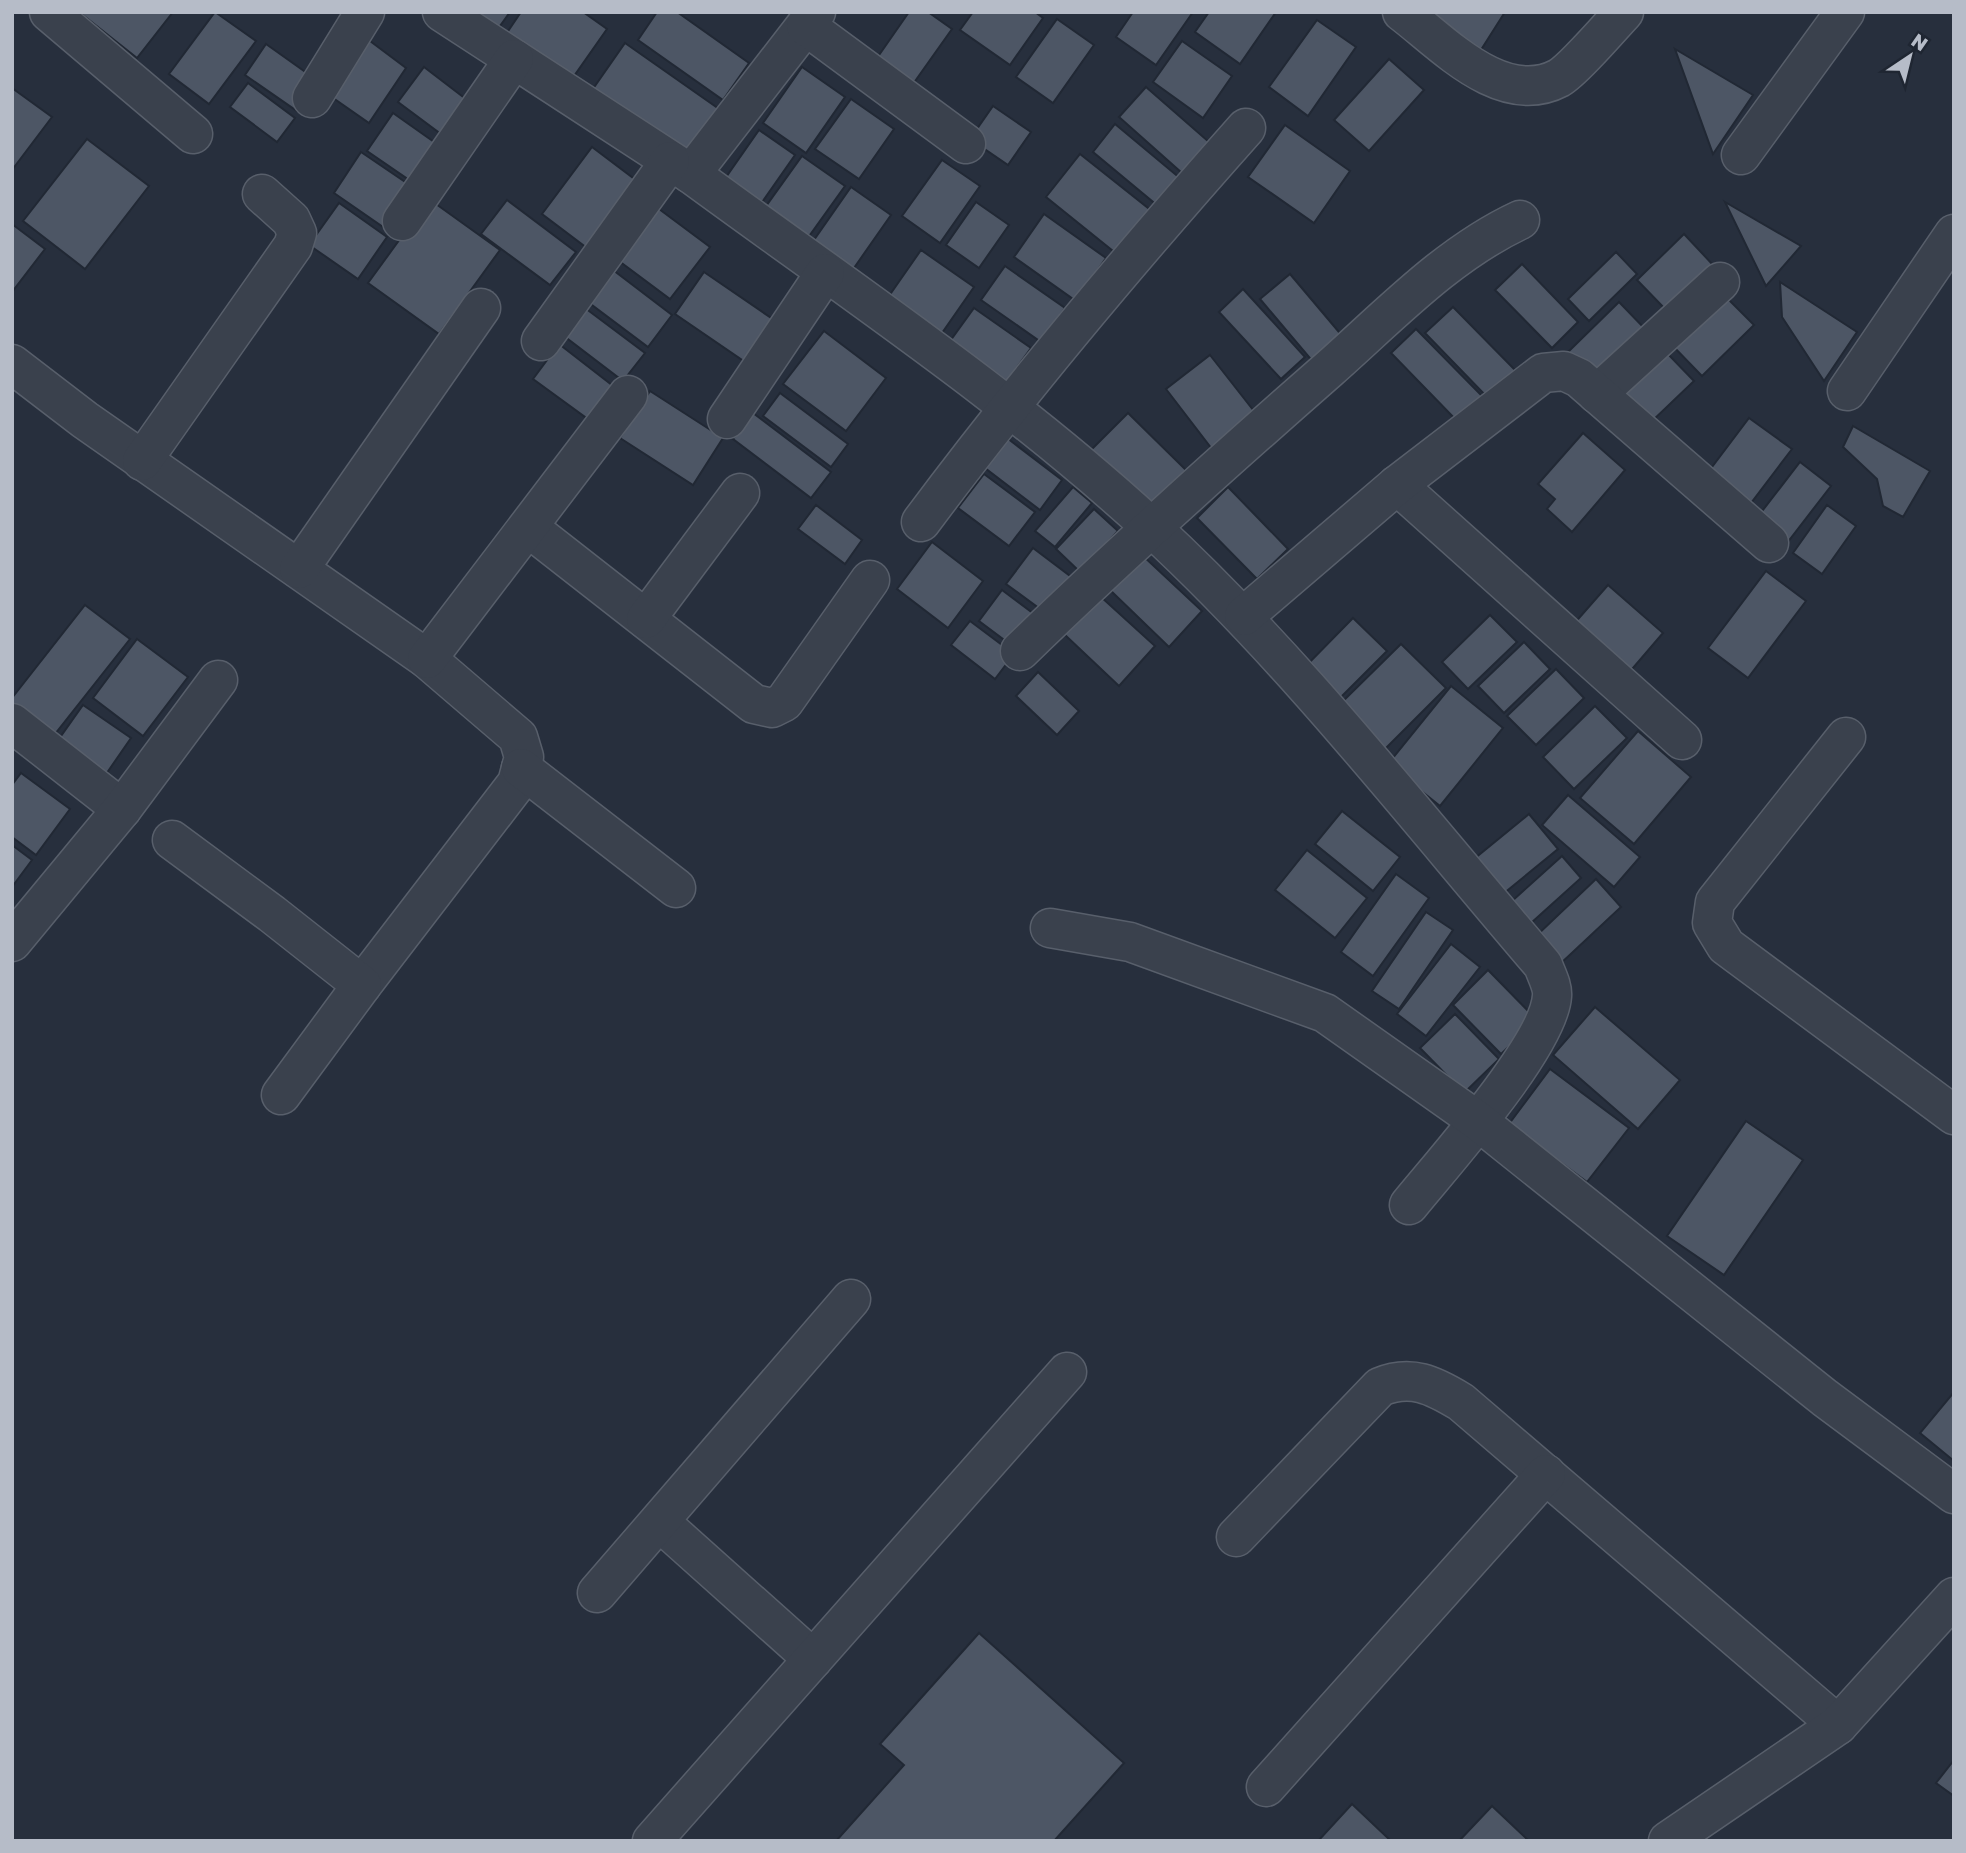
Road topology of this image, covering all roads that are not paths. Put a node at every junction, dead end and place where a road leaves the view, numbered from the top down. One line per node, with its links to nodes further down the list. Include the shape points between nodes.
1 (49, 12): 11 (street)
2 (365, 12): 9 (street)
3 (442, 12): 8 (street)
4 (1402, 12): 5 (street, via 1477,69 1507,83 1532,85 1560,78)
5 (1625, 12)
6 (1845, 12): 13 (street)
7 (811, 19): 12 (street); 14 (street)
8 (514, 59): 14 (street); 17 (street)
9 (312, 98)
10 (1246, 128): 27 (street)
11 (193, 134)
12 (966, 144)
13 (1741, 155)
14 (680, 168): 19 (street); 22 (street)
15 (262, 194): 29 (street, via 291,220 297,233 293,246)
16 (1520, 220): 33 (street, via 1441,269)
17 (402, 221)
18 (1954, 234): 24 (street)
19 (825, 273): 27 (street); 28 (street)
20 (1720, 282): 25 (street)
21 (481, 308): 36 (street)
22 (541, 341)
23 (12, 364): 29 (street)
24 (1847, 390)
25 (1597, 394): 30 (street, via 1564,371 1544,373); 35 (street)
26 (628, 395): 34 (street)
27 (1007, 407): 32 (street); 33 (street)
28 (727, 419)
29 (142, 461): 36 (street)
30 (1397, 485): 38 (street); 45 (street)
31 (740, 493): 39 (street)
32 (921, 522)
33 (1150, 526): 38 (street); 40 (street)
34 (529, 528): 39 (street); 41 (street)
35 (1769, 543)
36 (299, 569): 41 (street)
37 (870, 580): 39 (street, via 784,702 772,708 754,704)
38 (1244, 616): 55 (street, via 1543,965 1552,994 1545,1026)
39 (646, 619)
40 (1020, 651)
41 (427, 659): 46 (street, via 518,737)
42 (218, 680): 47 (street)
43 (12, 723): 47 (street)
44 (1846, 737): 54 (street, via 1715,902 1712,923 1726,946)
45 (1682, 740)
46 (522, 768): 49 (street); 52 (street, via 517,783)
47 (122, 809): 51 (street)
48 (172, 840): 52 (street)
49 (676, 888)
50 (1050, 928): 55 (street, via 1130,942 1325,1013)
51 (12, 942)
52 (362, 985): 53 (street)
53 (281, 1095)
54 (1954, 1115)
55 (1478, 1121): 56 (street); 60 (street, via 1825,1398)
56 (1409, 1205)
57 (851, 1299): 61 (street)
58 (1067, 1372): 65 (street)
59 (1546, 1474): 62 (street, via 1461,1402 1430,1384 1398,1380 1380,1387); 66 (street); 67 (street)
60 (1954, 1494)
61 (661, 1523): 63 (street); 65 (street)
62 (1236, 1536)
63 (597, 1593)
64 (1954, 1597): 66 (street)
65 (813, 1659): 68 (street)
66 (1838, 1725): 69 (street)
67 (1266, 1787)
68 (652, 1841)
69 (1668, 1841)

